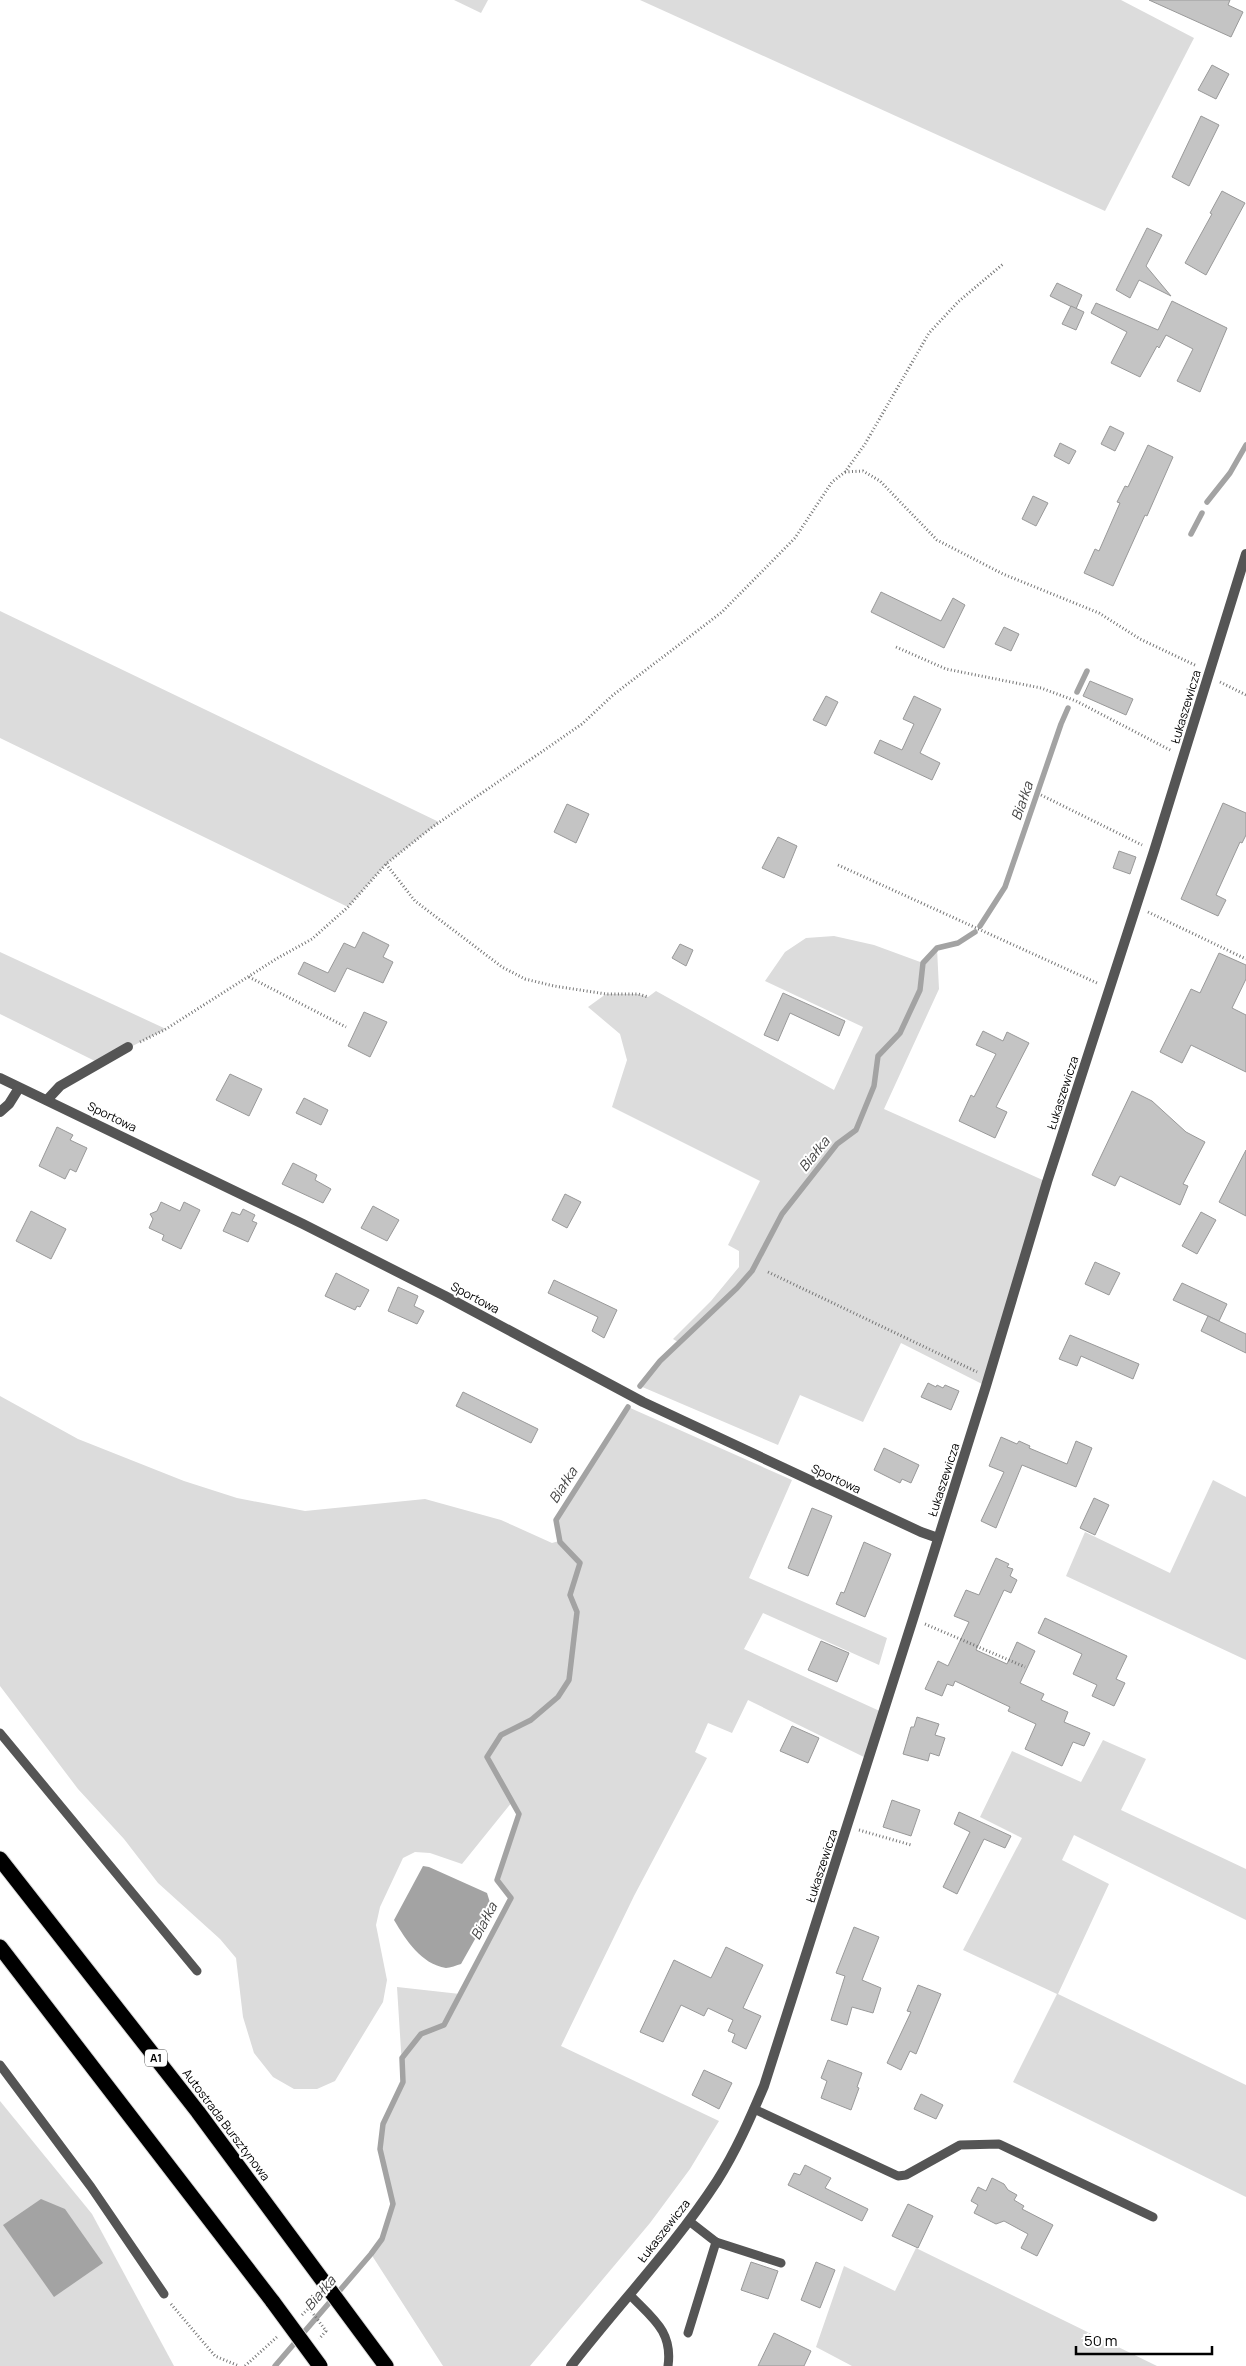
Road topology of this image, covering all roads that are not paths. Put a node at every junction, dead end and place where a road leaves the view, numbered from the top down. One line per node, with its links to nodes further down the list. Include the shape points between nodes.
1 (1246, 554): 7 (street, Łukaszewicza)
2 (128, 1047): 5 (street, via 60,1086)
3 (0, 1078): 4 (street, Sportowa)
4 (19, 1088): 5 (street, Sportowa); 6 (street)
5 (47, 1100): 7 (street, Sportowa, via 356,1250 643,1402)
6 (0, 1112)
7 (938, 1538): 13 (street, Łukaszewicza, via 772,2064)
8 (0, 1733): 11 (lane)
9 (0, 1859): 22 (highway, Autostrada Bursztynowa / A1, via 198,2112)
10 (0, 1947): 21 (highway, bridge)
11 (197, 1972)
12 (0, 2065): 18 (lane, via 91,2187)
13 (754, 2109): 14 (lane, via 898,2176 906,2175 960,2145 998,2144); 15 (street, Łukaszewicza, via 717,2180)
14 (1153, 2217)
15 (689, 2221): 16 (lane); 19 (street, Łukaszewicza)
16 (716, 2242): 17 (lane); 20 (lane)
17 (781, 2263)
18 (164, 2294)
19 (630, 2295): 23 (street, Łukaszewicza); 24 (lane, via 665,2333)
20 (688, 2333)
21 (320, 2366)
22 (386, 2366)
23 (571, 2366)
24 (668, 2366)

